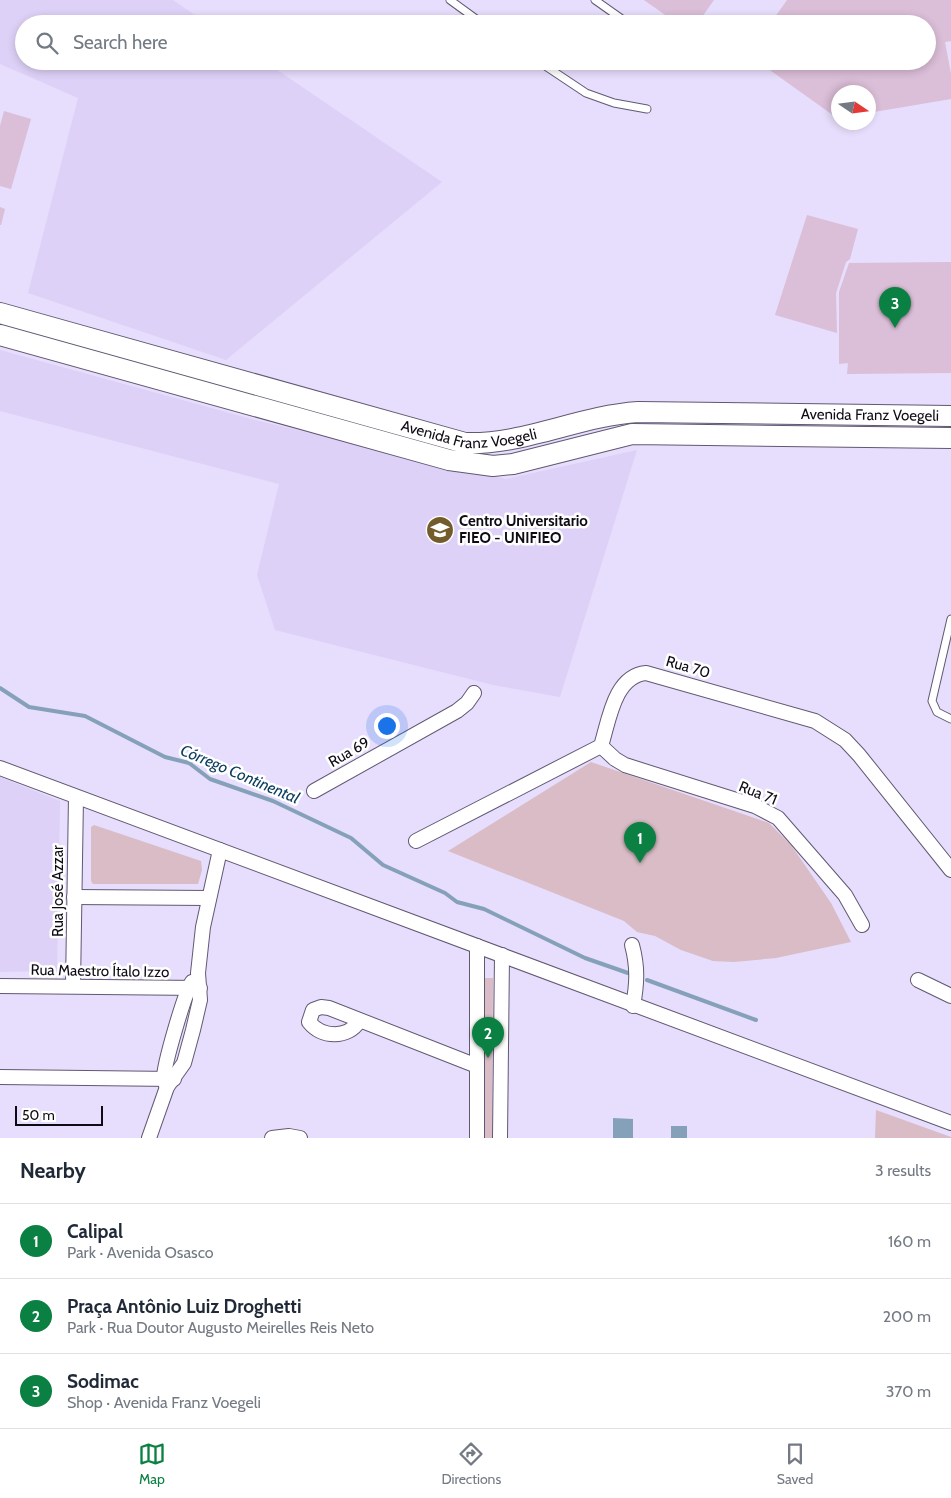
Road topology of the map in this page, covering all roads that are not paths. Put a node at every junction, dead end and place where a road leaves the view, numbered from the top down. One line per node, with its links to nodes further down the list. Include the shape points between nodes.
1 (450, 0): 3 (lane)
2 (595, 0): 4 (lane)
3 (471, 15)
4 (616, 15)
5 (552, 70): 6 (lane, via 586,93 614,103)
6 (647, 109)
7 (0, 312): 13 (main road, Avenida Franz Voegeli, via 446,439 465,443)
8 (0, 335): 15 (main road, Avenida Franz Voegeli, via 449,460)
9 (731, 414): 10 (main road, Avenida Franz Voegeli); 11 (main road, via 715,429); 13 (main road, Avenida Franz Voegeli, via 619,414)
10 (951, 416)
11 (683, 434): 12 (main road, Avenida Franz Voegeli); 14 (main road, Avenida Franz Voegeli, via 623,436)
12 (951, 438)
13 (503, 441): 14 (main road); 15 (main road)
14 (523, 462): 15 (main road, Avenida Franz Voegeli)
15 (496, 465)
16 (951, 620): 18 (lane, via 932,701 937,712)
17 (474, 693): 21 (street, Rua 69, via 456,711)
18 (951, 719)
19 (601, 746): 23 (street); 25 (street, Rua 70, via 620,688 639,674 658,675 815,721 845,740 859,755); 28 (street, Rua 71, via 625,765 755,806 778,818 845,895)
20 (0, 768): 22 (street)
21 (314, 791)
22 (76, 797): 24 (street); 26 (street, Rua José Azzar)
23 (416, 841)
24 (220, 850): 27 (street); 30 (street)
25 (951, 870)
26 (74, 897): 27 (street); 34 (street, Rua José Azzar)
27 (209, 898): 35 (street)
28 (862, 925)
29 (632, 945): 37 (street, via 637,965)
30 (478, 946): 31 (street); 39 (street)
31 (502, 955): 37 (street); 47 (street)
32 (918, 980): 36 (street)
33 (0, 986): 34 (street, Rua Maestro Ítalo Izzo)
34 (73, 986): 35 (street, Rua Maestro Ítalo Izzo)
35 (194, 988): 41 (street, via 198,1012 184,1063)
36 (951, 996)
37 (633, 1006): 42 (street)
38 (359, 1021): 39 (street)
39 (477, 1066): 46 (street)
40 (0, 1078): 41 (street)
41 (168, 1082): 43 (street)
42 (951, 1123)
43 (149, 1138)
44 (272, 1138): 45 (street)
45 (300, 1138)
46 (477, 1138)
47 (500, 1138)

